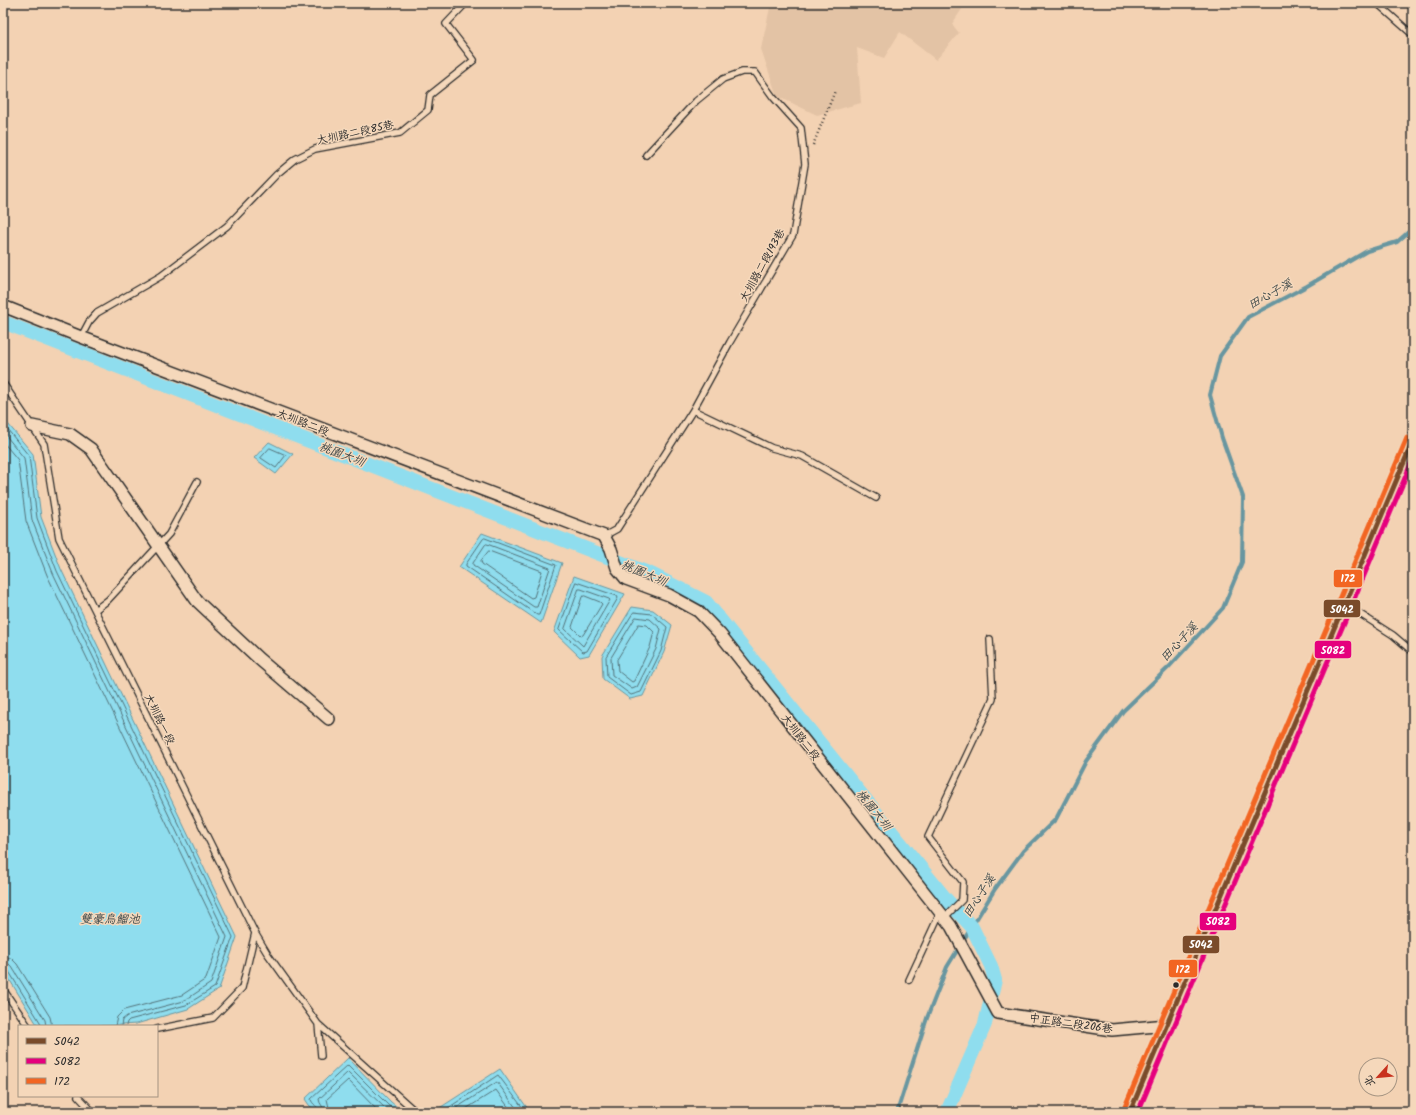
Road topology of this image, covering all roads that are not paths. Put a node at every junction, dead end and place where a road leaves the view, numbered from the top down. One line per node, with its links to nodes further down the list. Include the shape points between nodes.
1 (466, 3): 6 (lane, 大圳路二段85巷, via 446,24 474,60 430,95 428,110 400,132 315,149 295,159 227,226 161,276 97,313)
2 (1377, 3): 3 (lane)
3 (1413, 35)
4 (646, 155): 8 (lane, 大圳路二段193巷, via 696,101 723,79 742,72 755,72 801,128 805,164 793,235)
5 (3, 306): 6 (street, 大圳路二段)
6 (81, 338): 14 (street, 大圳路二段)
7 (3, 382): 9 (lane, 大圳路一段)
8 (693, 410): 13 (lane, via 772,448 802,456); 14 (lane, 大圳路二段193巷, via 617,529)
9 (32, 426): 15 (street, via 70,434 92,449); 17 (lane, 大圳路一段, via 44,444 60,538)
10 (1413, 441): 11 (main road)
11 (1408, 468): 16 (main road)
12 (197, 482): 15 (lane, via 169,534)
13 (876, 498)
14 (604, 536): 21 (street, 大圳路二段, via 617,568 626,579 669,595 698,611 720,634)
15 (158, 545): 17 (lane, via 108,600); 20 (street, via 197,601)
16 (1344, 603): 19 (lane, via 1393,635); 28 (main road)
17 (95, 610): 22 (lane, 大圳路一段)
18 (990, 639): 21 (lane, via 993,699 928,837 963,882 962,900)
19 (1413, 652)
20 (329, 719)
21 (946, 918): 23 (lane); 25 (street, 大圳路二段)
22 (255, 932): 26 (lane, 大圳路一段); 29 (lane, via 242,988 213,1018)
23 (909, 980)
24 (3, 989): 27 (lane)
25 (998, 1014): 28 (street, 中正路二段206巷, via 1112,1030)
26 (318, 1024): 30 (lane); 33 (lane, 大圳路一段)
27 (27, 1025)
28 (1167, 1025): 34 (main road)
29 (158, 1029)
30 (321, 1056)
31 (79, 1097): 32 (lane)
32 (93, 1112)
33 (416, 1112)
34 (1130, 1112)

